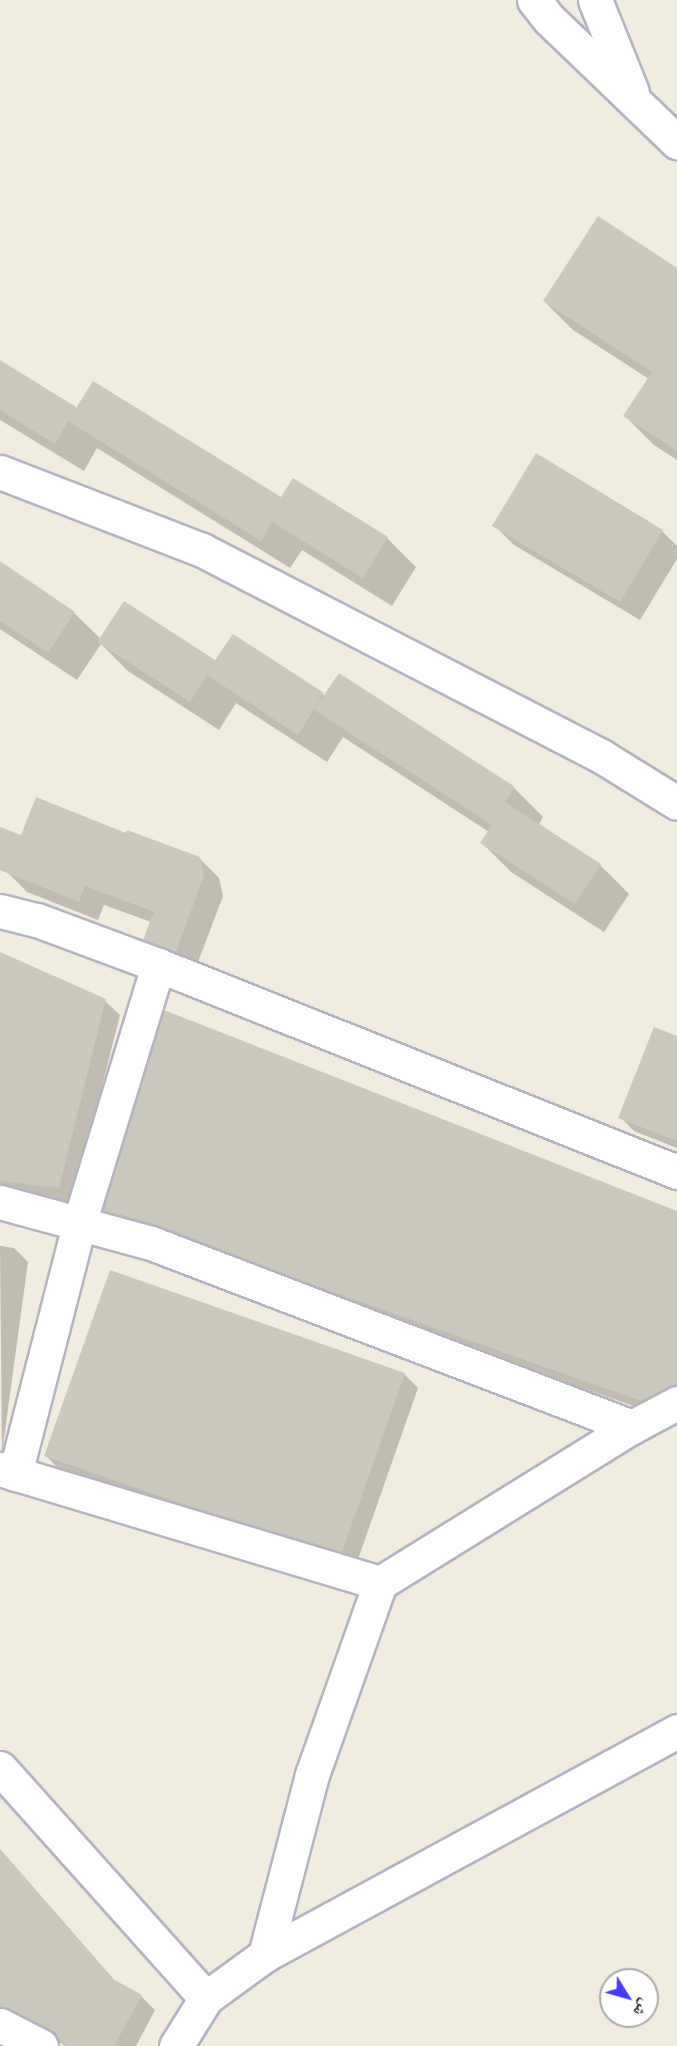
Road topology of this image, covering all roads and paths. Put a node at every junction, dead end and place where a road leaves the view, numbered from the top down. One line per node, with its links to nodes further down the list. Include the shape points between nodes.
1 (534, 0): 3 (street)
2 (595, 0): 3 (street)
3 (637, 105): 4 (street)
4 (677, 142)
5 (0, 472): 6 (street, via 202,550 601,756)
6 (677, 803)
7 (0, 911): 8 (street, via 37,920)
8 (158, 965): 9 (street); 11 (street)
9 (677, 1172)
10 (0, 1202): 11 (street)
11 (79, 1224): 13 (street, via 151,1243); 14 (street)
12 (677, 1402): 13 (street)
13 (632, 1427): 15 (street)
14 (8, 1471): 15 (street)
15 (380, 1582): 18 (street, via 312,1775)
16 (677, 1731): 18 (street)
17 (0, 1768): 19 (street)
18 (266, 1955): 19 (street)
19 (206, 1998): 22 (street)
20 (0, 2025): 21 (street)
21 (41, 2046)
22 (177, 2046)

